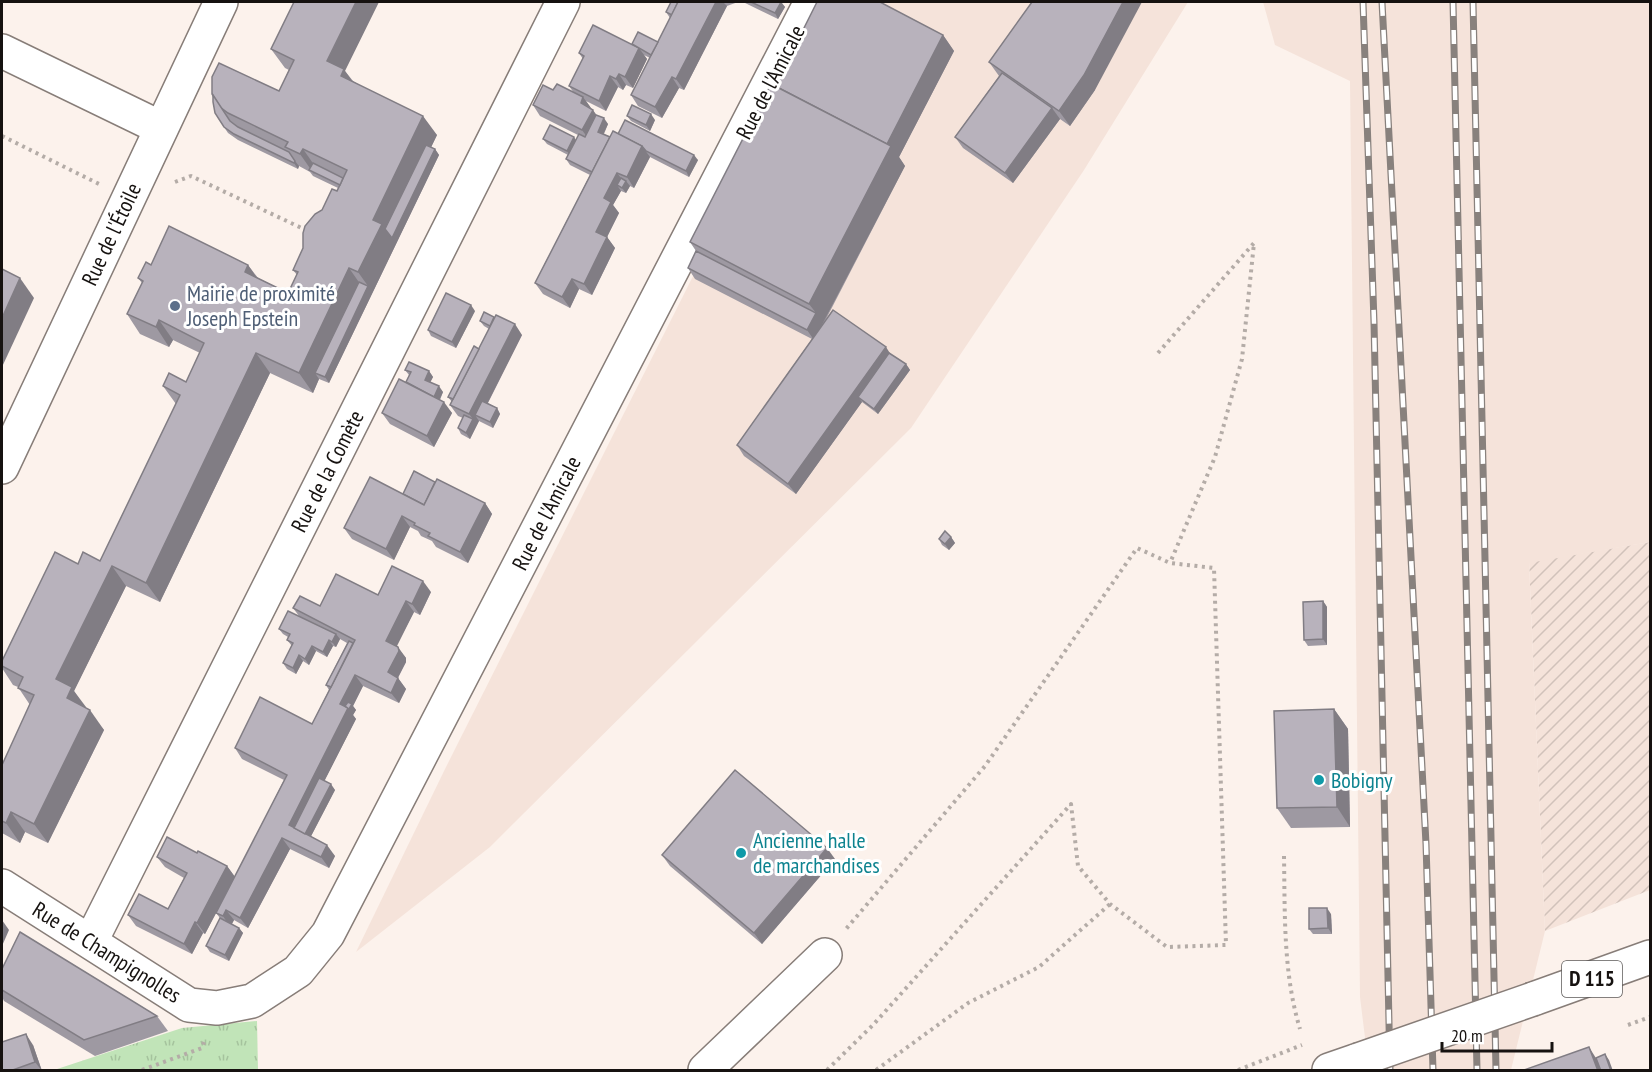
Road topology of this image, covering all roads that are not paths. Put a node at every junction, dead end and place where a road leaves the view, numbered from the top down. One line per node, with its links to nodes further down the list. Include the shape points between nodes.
1 (221, 2): 5 (street, Rue de l'Étoile)
2 (563, 2): 8 (street, Rue de la Comète)
3 (812, 2): 11 (street, Rue de l'Amicale, via 328,934 298,970)
4 (2, 51): 5 (street)
5 (161, 128): 6 (street, Rue de l'Étoile)
6 (2, 467)
7 (2, 886): 8 (street, Rue de Champignolles)
8 (91, 941): 11 (street, Rue de Champignolles, via 189,1005 217,1008)
9 (825, 955): 13 (street)
10 (1650, 957): 12 (street, D 115, bridge)
11 (252, 1001)
12 (1344, 1065)
13 (705, 1071)

